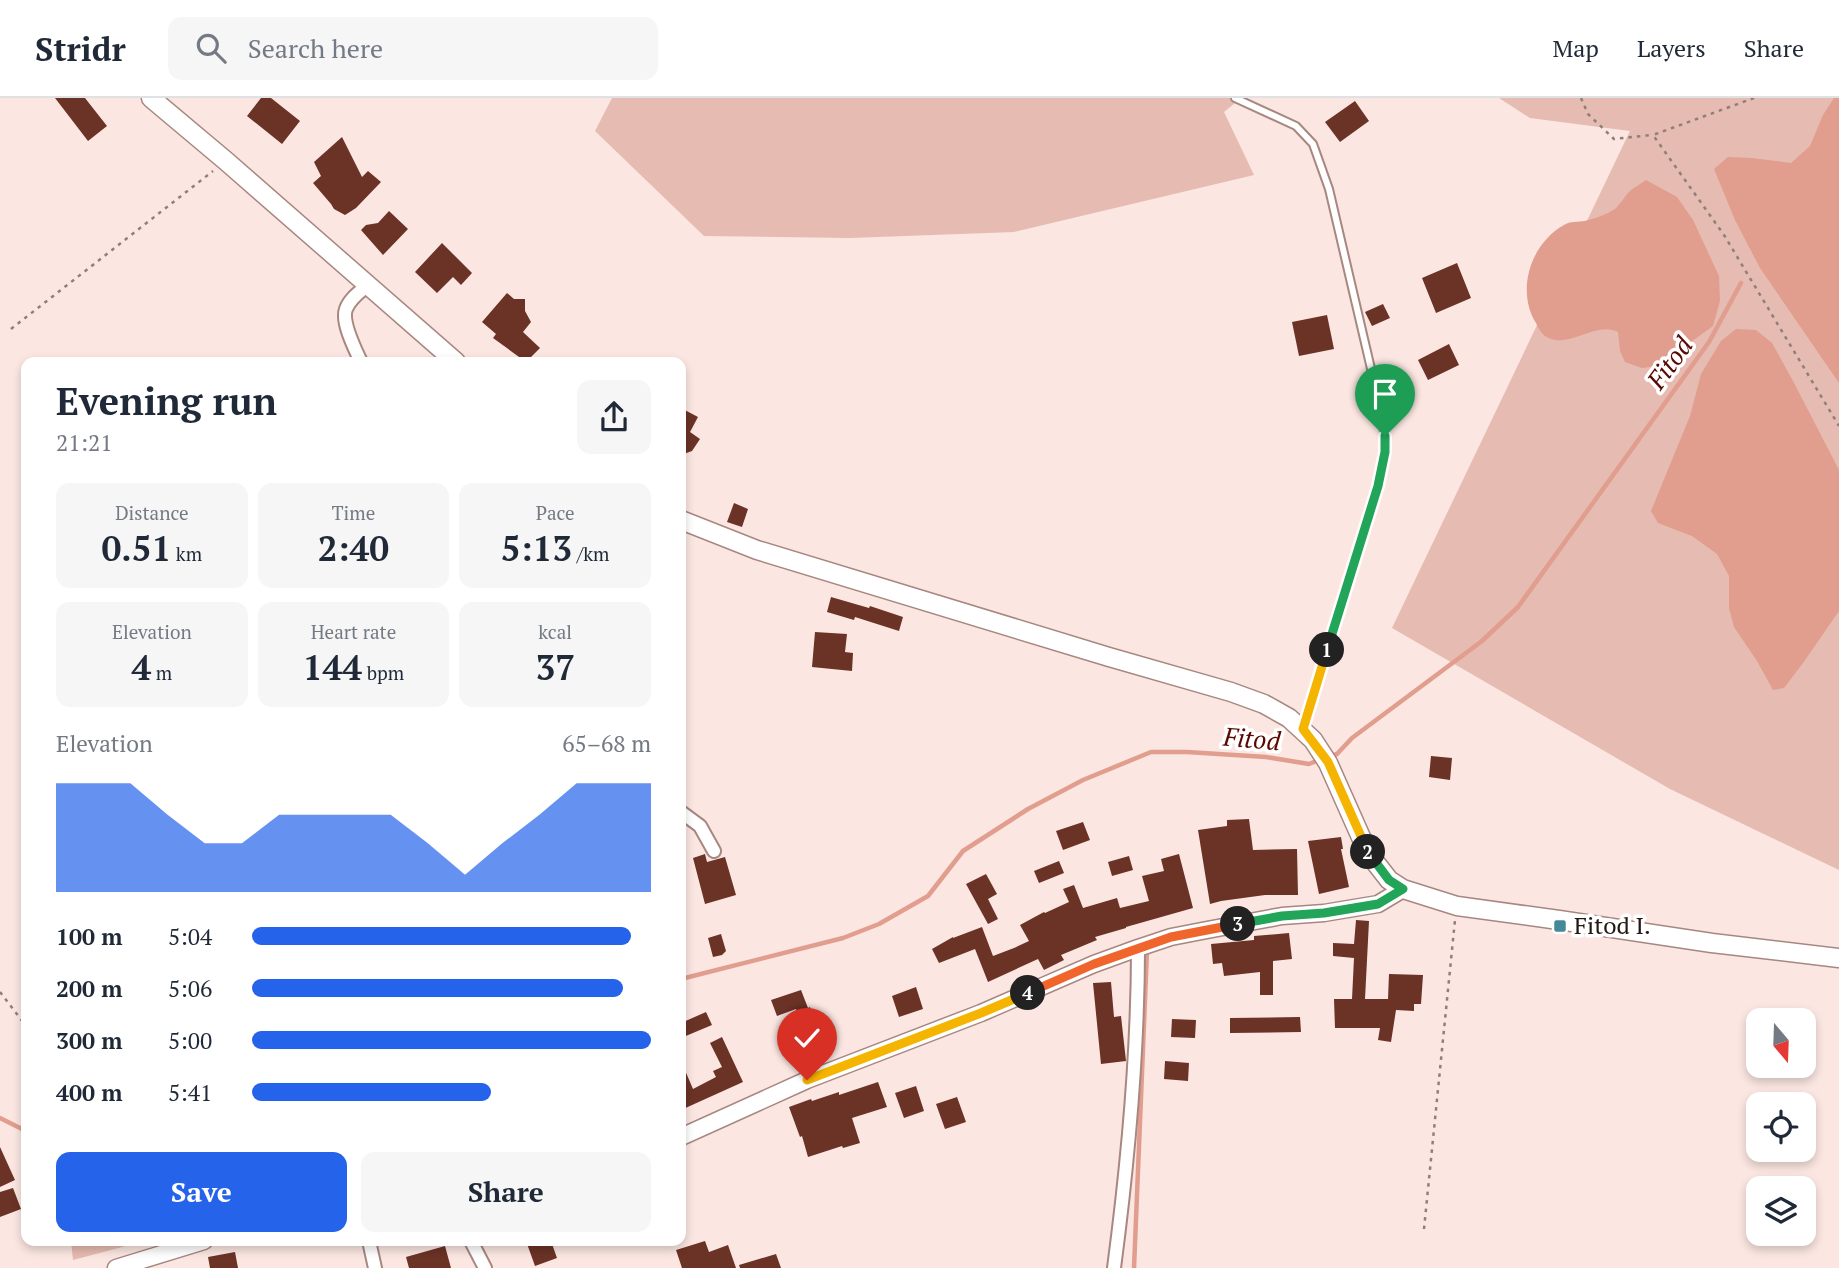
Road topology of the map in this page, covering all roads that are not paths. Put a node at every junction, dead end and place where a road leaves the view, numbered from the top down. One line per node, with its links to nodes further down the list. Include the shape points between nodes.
1 (151, 98): 3 (main road)
2 (1235, 98): 7 (lane, via 1296,126 1312,144 1329,189 1385,436 1378,486)
3 (369, 285): 4 (street, via 345,310); 5 (main road)
4 (358, 357)
5 (450, 357)
6 (686, 522): 7 (main road, via 757,550 1231,692 1264,704)
7 (1303, 729): 10 (main road, via 1326,759 1364,845 1389,880)
8 (686, 816): 9 (street, via 700,826)
9 (715, 851)
10 (1403, 889): 11 (street, via 1378,904 1282,916 1171,937); 12 (main road, via 1457,906)
11 (1138, 948): 13 (street, via 807,1080); 20 (street, via 1128,1160)
12 (1839, 958)
13 (686, 1135)
14 (188, 1246): 17 (street)
15 (370, 1246): 18 (street)
16 (474, 1246): 19 (street)
17 (116, 1268)
18 (375, 1268)
19 (485, 1268)
20 (1114, 1268)

